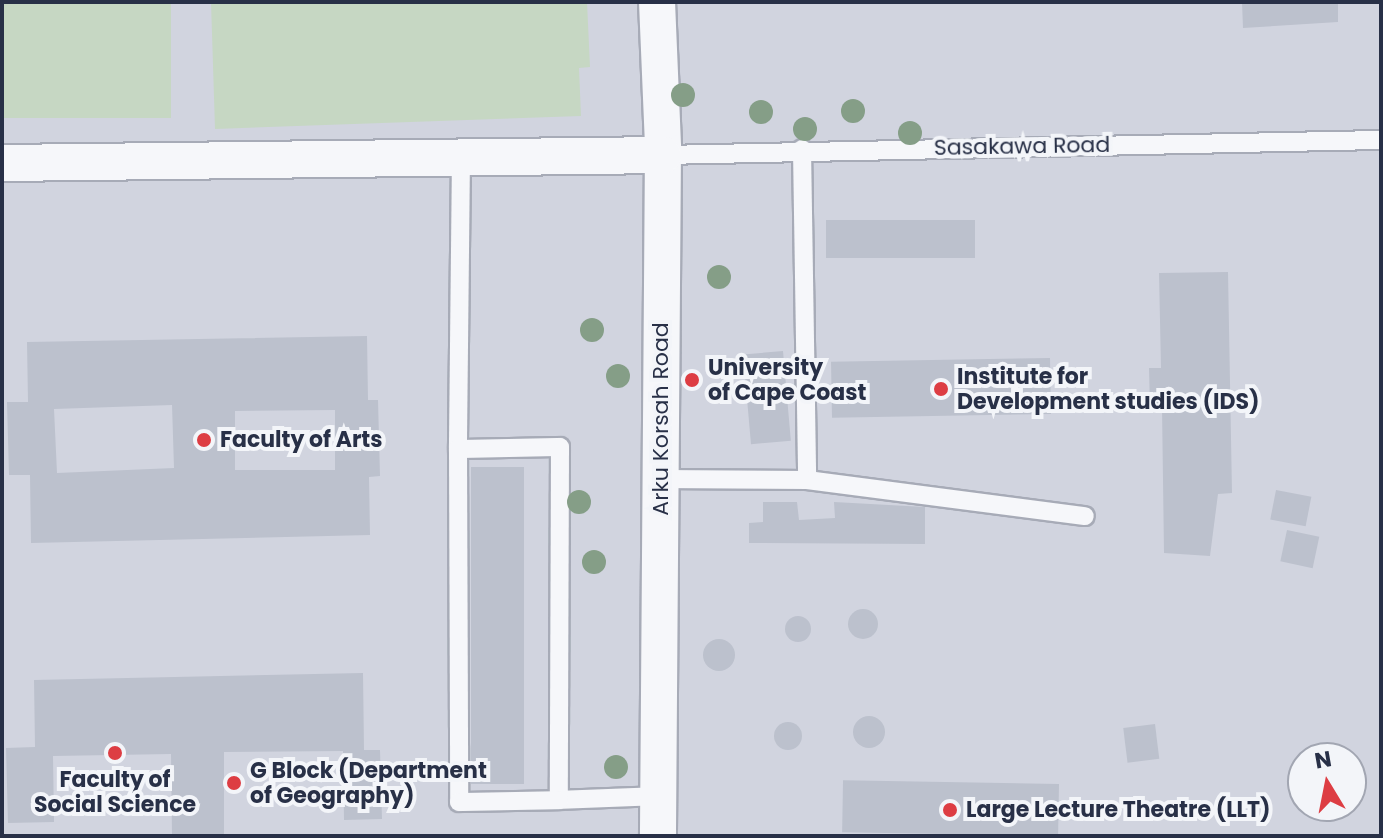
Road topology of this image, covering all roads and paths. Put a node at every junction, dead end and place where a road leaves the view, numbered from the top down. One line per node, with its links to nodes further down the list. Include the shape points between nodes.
1 (657, 2): 5 (street, Arku Korsah Road)
2 (1381, 140): 3 (lane, Sasakawa Road)
3 (802, 149): 5 (lane, Sasakawa Road); 9 (lane)
4 (461, 155): 5 (street); 6 (street); 7 (lane)
5 (663, 155): 8 (street, Arku Korsah Road)
6 (2, 163)
7 (458, 449): 12 (lane, via 459,802); 12 (lane, via 560,447)
8 (660, 479): 9 (lane); 11 (street, Arku Korsah Road)
9 (807, 480): 10 (lane)
10 (1085, 516)
11 (658, 796): 12 (lane); 13 (street, Arku Korsah Road)
12 (559, 800)
13 (658, 836)

